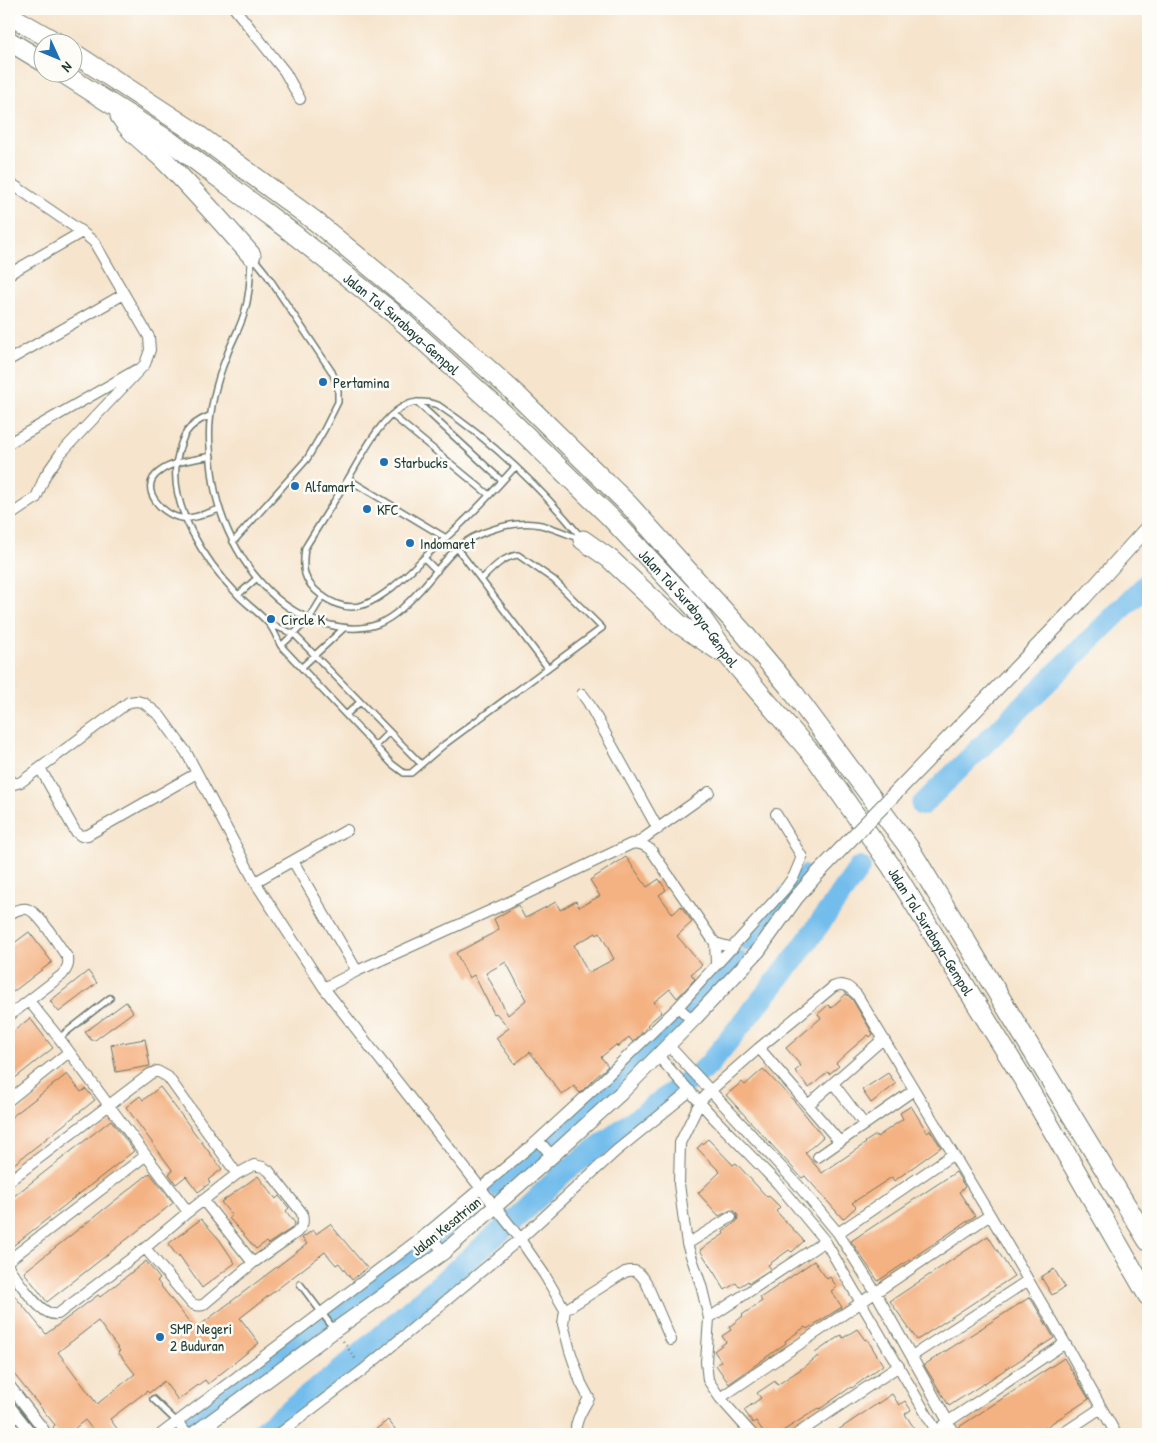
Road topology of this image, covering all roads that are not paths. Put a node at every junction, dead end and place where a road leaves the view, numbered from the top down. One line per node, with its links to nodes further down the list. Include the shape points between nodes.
1 (235, 9): 8 (street, via 285,72)
2 (9, 15): 3 (highway)
3 (39, 32)
4 (9, 41): 5 (highway)
5 (32, 55)
6 (82, 59): 106 (highway, Jalan Tol Surabaya–Gempol, via 190,129 315,221 420,308 517,395 629,506 790,688 887,816)
7 (76, 82): 9 (highway, Jalan Tol Surabaya–Gempol)
8 (300, 99)
9 (115, 108): 12 (highway, via 127,127 204,202); 47 (highway, Jalan Tol Surabaya–Gempol, via 171,142 393,313 502,412 610,518 694,607)
10 (10, 184): 11 (street)
11 (82, 232): 13 (street); 14 (street, via 94,242)
12 (251, 255): 19 (lane, via 250,290 244,314 217,382); 33 (lane, via 332,372 338,387 338,402 307,459)
13 (9, 274)
14 (124, 294): 15 (street); 16 (street, via 149,337 150,350)
15 (9, 360)
16 (145, 364): 20 (street); 28 (street, via 61,453 45,476 36,498)
17 (416, 402): 18 (lane); 23 (lane, via 438,405); 25 (lane)
18 (392, 415): 24 (lane, via 374,436); 26 (lane)
19 (210, 416): 21 (lane); 22 (lane, via 187,430)
20 (9, 443)
21 (211, 456): 22 (lane); 27 (lane)
22 (176, 463): 29 (lane, via 178,495); 29 (lane, via 159,471 149,488 150,494 171,515)
23 (515, 467): 25 (lane); 32 (lane, via 549,500)
24 (348, 479): 31 (lane); 40 (lane, via 305,548 302,566 305,578)
25 (502, 481): 26 (lane)
26 (489, 495): 31 (lane)
27 (220, 509): 29 (lane); 33 (lane)
28 (9, 516)
29 (185, 519): 39 (lane, via 214,569)
30 (1148, 527): 76 (street, Jalan Kesatrian, bridge, via 1084,598 820,870 758,951)
31 (446, 538): 35 (lane)
32 (582, 540): 34 (lane, via 532,524 488,530); 47 (highway, via 610,559 679,624)
33 (233, 542): 37 (lane)
34 (456, 548): 36 (lane); 38 (lane)
35 (424, 558): 36 (lane); 40 (lane, via 385,593 363,605 344,606)
36 (437, 571): 43 (lane, via 394,615 377,624 350,630)
37 (257, 578): 39 (lane); 41 (lane, via 268,591)
38 (481, 580): 49 (lane); 49 (lane, via 500,561 518,556 554,580 601,626)
39 (238, 596): 42 (lane)
40 (323, 596): 41 (lane)
41 (309, 619): 43 (lane); 44 (lane)
42 (269, 624): 44 (lane); 45 (lane)
43 (344, 628): 46 (lane)
44 (294, 634): 45 (lane); 46 (lane)
45 (281, 646): 48 (lane)
46 (314, 654): 48 (lane); 51 (lane)
47 (728, 657): 119 (highway, Jalan Tol Surabaya–Gempol, via 817,760 891,866 1023,1080)
48 (302, 668): 52 (lane)
49 (548, 668): 55 (lane)
50 (582, 694): 61 (street)
51 (360, 702): 52 (lane); 53 (lane)
52 (346, 715): 54 (lane)
53 (389, 732): 54 (lane); 55 (lane)
54 (376, 746): 55 (lane, via 404,773 411,773)
55 (421, 764)
56 (40, 768): 57 (street, via 75,831 81,836); 57 (street, via 123,706 137,701 160,716); 58 (street, via 14,784)
57 (197, 773): 65 (street)
58 (9, 778)
59 (709, 792): 61 (street)
60 (776, 814): 68 (street, via 799,850 800,864 784,890)
61 (658, 829): 63 (street)
62 (347, 830): 64 (street)
63 (637, 843): 67 (street, via 651,850); 70 (street)
64 (293, 861): 65 (street); 70 (street)
65 (255, 882): 71 (street)
66 (9, 915): 73 (street, via 21,909 36,914 68,958 68,966 62,974)
67 (716, 943): 68 (street); 69 (street)
68 (732, 948): 69 (street)
69 (716, 963): 74 (street)
70 (357, 970): 71 (street)
71 (324, 988): 101 (street)
72 (110, 998): 78 (lane)
73 (29, 1000): 75 (street); 78 (street)
74 (679, 1008): 76 (street); 77 (street)
75 (9, 1016)
76 (693, 1019): 80 (street, Jalan Kesatrian)
77 (662, 1026): 80 (street); 94 (street, via 599,1084)
78 (59, 1038): 82 (street)
79 (883, 1039): 81 (street, via 857,995 844,984 838,985); 84 (street); 86 (street)
80 (672, 1043): 83 (street, Jalan Kesatrian); 87 (street)
81 (759, 1048): 87 (street); 90 (street)
82 (69, 1052): 88 (street); 91 (street)
83 (660, 1058): 85 (street); 94 (street, Jalan Kesatrian)
84 (833, 1083): 90 (street); 92 (street)
85 (689, 1089): 89 (street); 107 (street)
86 (914, 1090): 92 (street); 95 (street)
87 (710, 1091): 89 (street); 105 (street)
88 (9, 1100)
89 (700, 1102): 110 (street, via 778,1184); 111 (street, via 680,1143 679,1184)
90 (808, 1105): 93 (street)
91 (109, 1106): 96 (street); 98 (street, via 150,1074 162,1073); 99 (street)
92 (864, 1124): 93 (street)
93 (839, 1141): 97 (street)
94 (544, 1147): 101 (street, Jalan Kesatrian); 101 (street)
95 (952, 1155): 103 (street); 108 (street)
96 (145, 1156): 102 (street); 113 (street)
97 (818, 1157)
98 (237, 1174): 100 (street); 114 (street, via 250,1166 263,1167 279,1182 302,1213 304,1221 296,1233)
99 (9, 1181)
100 (203, 1200): 102 (street); 114 (street)
101 (490, 1200): 107 (street); 109 (street, Jalan Kesatrian); 109 (street)
102 (188, 1212): 112 (street)
103 (990, 1215): 116 (street); 118 (street)
104 (731, 1217): 111 (street)
105 (831, 1224): 108 (street); 110 (street)
106 (1146, 1234)
107 (518, 1236): 121 (street); 144 (street, via 363,1370)
108 (840, 1237): 110 (street); 118 (street)
109 (434, 1241): 122 (street); 124 (street, Jalan Kesatrian)
110 (825, 1241): 120 (street); 123 (street)
111 (687, 1244): 123 (street)
112 (145, 1248): 114 (street, via 195,1306 203,1305); 115 (street, via 53,1315 43,1311)
113 (9, 1260)
114 (253, 1263)
115 (9, 1268)
116 (1027, 1280): 127 (street); 129 (street)
117 (300, 1284): 122 (lane)
118 (876, 1293): 120 (street); 126 (street)
119 (1148, 1296)
120 (862, 1303): 128 (street); 134 (street)
121 (565, 1310): 125 (street, via 625,1272 636,1270 646,1282); 145 (street, via 564,1324 570,1351 589,1398 578,1421)
122 (322, 1314): 124 (lane); 139 (street, via 272,1352)
123 (709, 1318): 134 (street, via 708,1380)
124 (334, 1329): 139 (street, Jalan Kesatrian)
125 (672, 1340)
126 (905, 1343): 128 (street); 129 (street)
127 (1065, 1343): 137 (street); 138 (street)
128 (890, 1352): 130 (street)
129 (912, 1356): 131 (street)
130 (898, 1366): 132 (street); 147 (street)
131 (920, 1370): 132 (street); 138 (street)
132 (906, 1380): 141 (street)
133 (9, 1385): 140 (street)
134 (720, 1398): 146 (street)
135 (153, 1399): 139 (lane)
136 (9, 1405): 142 (street)
137 (1102, 1408): 149 (street); 150 (street)
138 (948, 1422): 141 (street); 148 (street)
139 (185, 1430): 143 (street)
140 (42, 1433)
141 (934, 1433)
142 (32, 1434)
143 (162, 1434)
144 (279, 1434)
145 (576, 1434)
146 (752, 1434)
147 (797, 1434)
148 (955, 1434)
149 (1062, 1434)
150 (1116, 1434)

